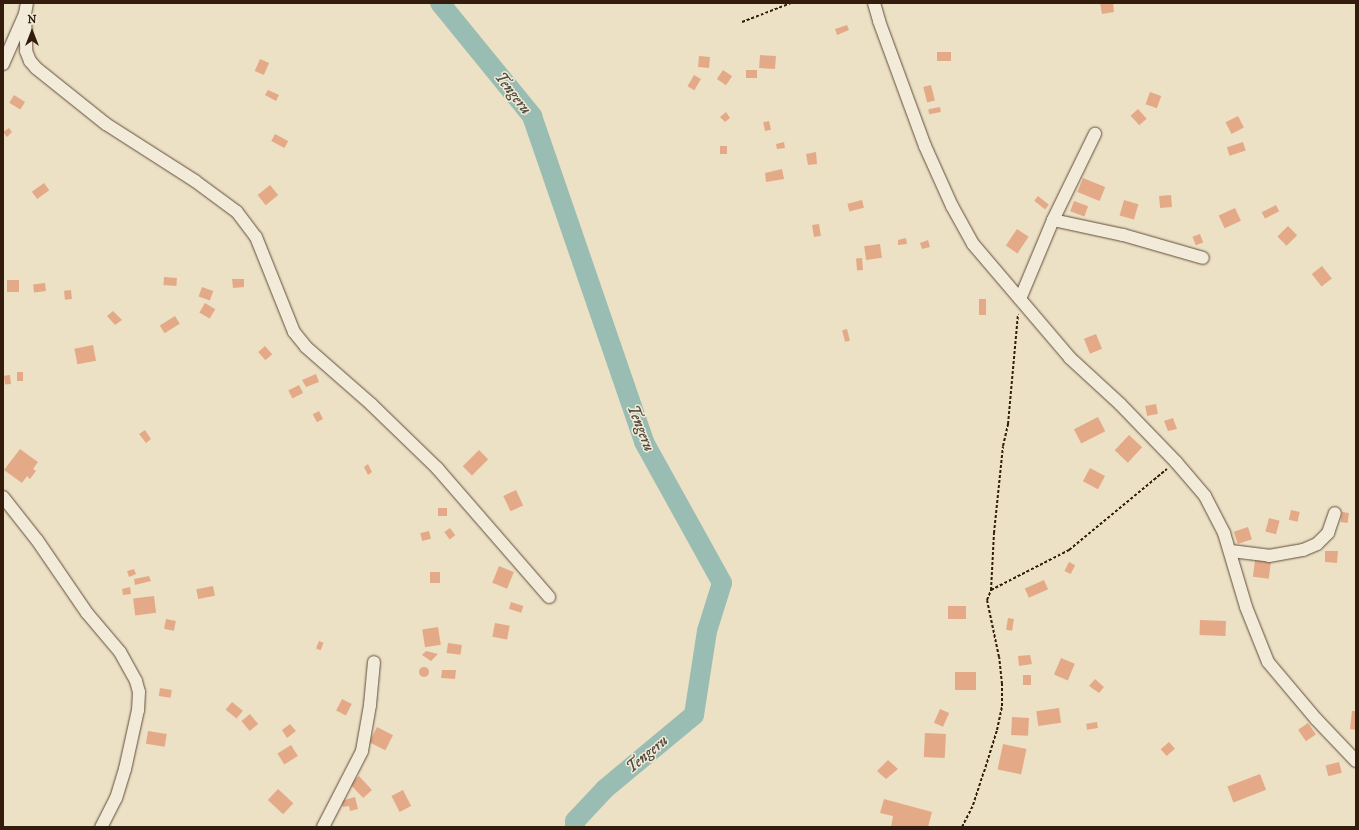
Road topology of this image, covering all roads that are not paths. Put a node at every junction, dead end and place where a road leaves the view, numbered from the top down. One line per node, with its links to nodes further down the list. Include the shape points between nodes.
1 (874, 3): 7 (street, via 925,146 952,206 973,244)
2 (26, 8): 3 (street); 11 (street, via 26,51 36,68 106,124 195,181 237,212 256,237 294,332 306,347 372,405 437,468)
3 (3, 64)
4 (1095, 134): 5 (street)
5 (1053, 220): 6 (street, via 1130,237); 7 (street)
6 (1203, 258)
7 (1020, 299): 10 (street, via 1070,358 1120,404 1205,496 1217,516)
8 (3, 497): 14 (street, via 37,540 87,613 120,652 136,681 139,692 138,710 126,769 116,798)
9 (1335, 513): 10 (street, via 1328,533 1317,544 1303,550 1269,556)
10 (1231, 551): 13 (street, via 1246,606 1268,662)
11 (550, 597)
12 (374, 662): 15 (street, via 362,751)
13 (1356, 761)
14 (101, 827)
15 (323, 827)

